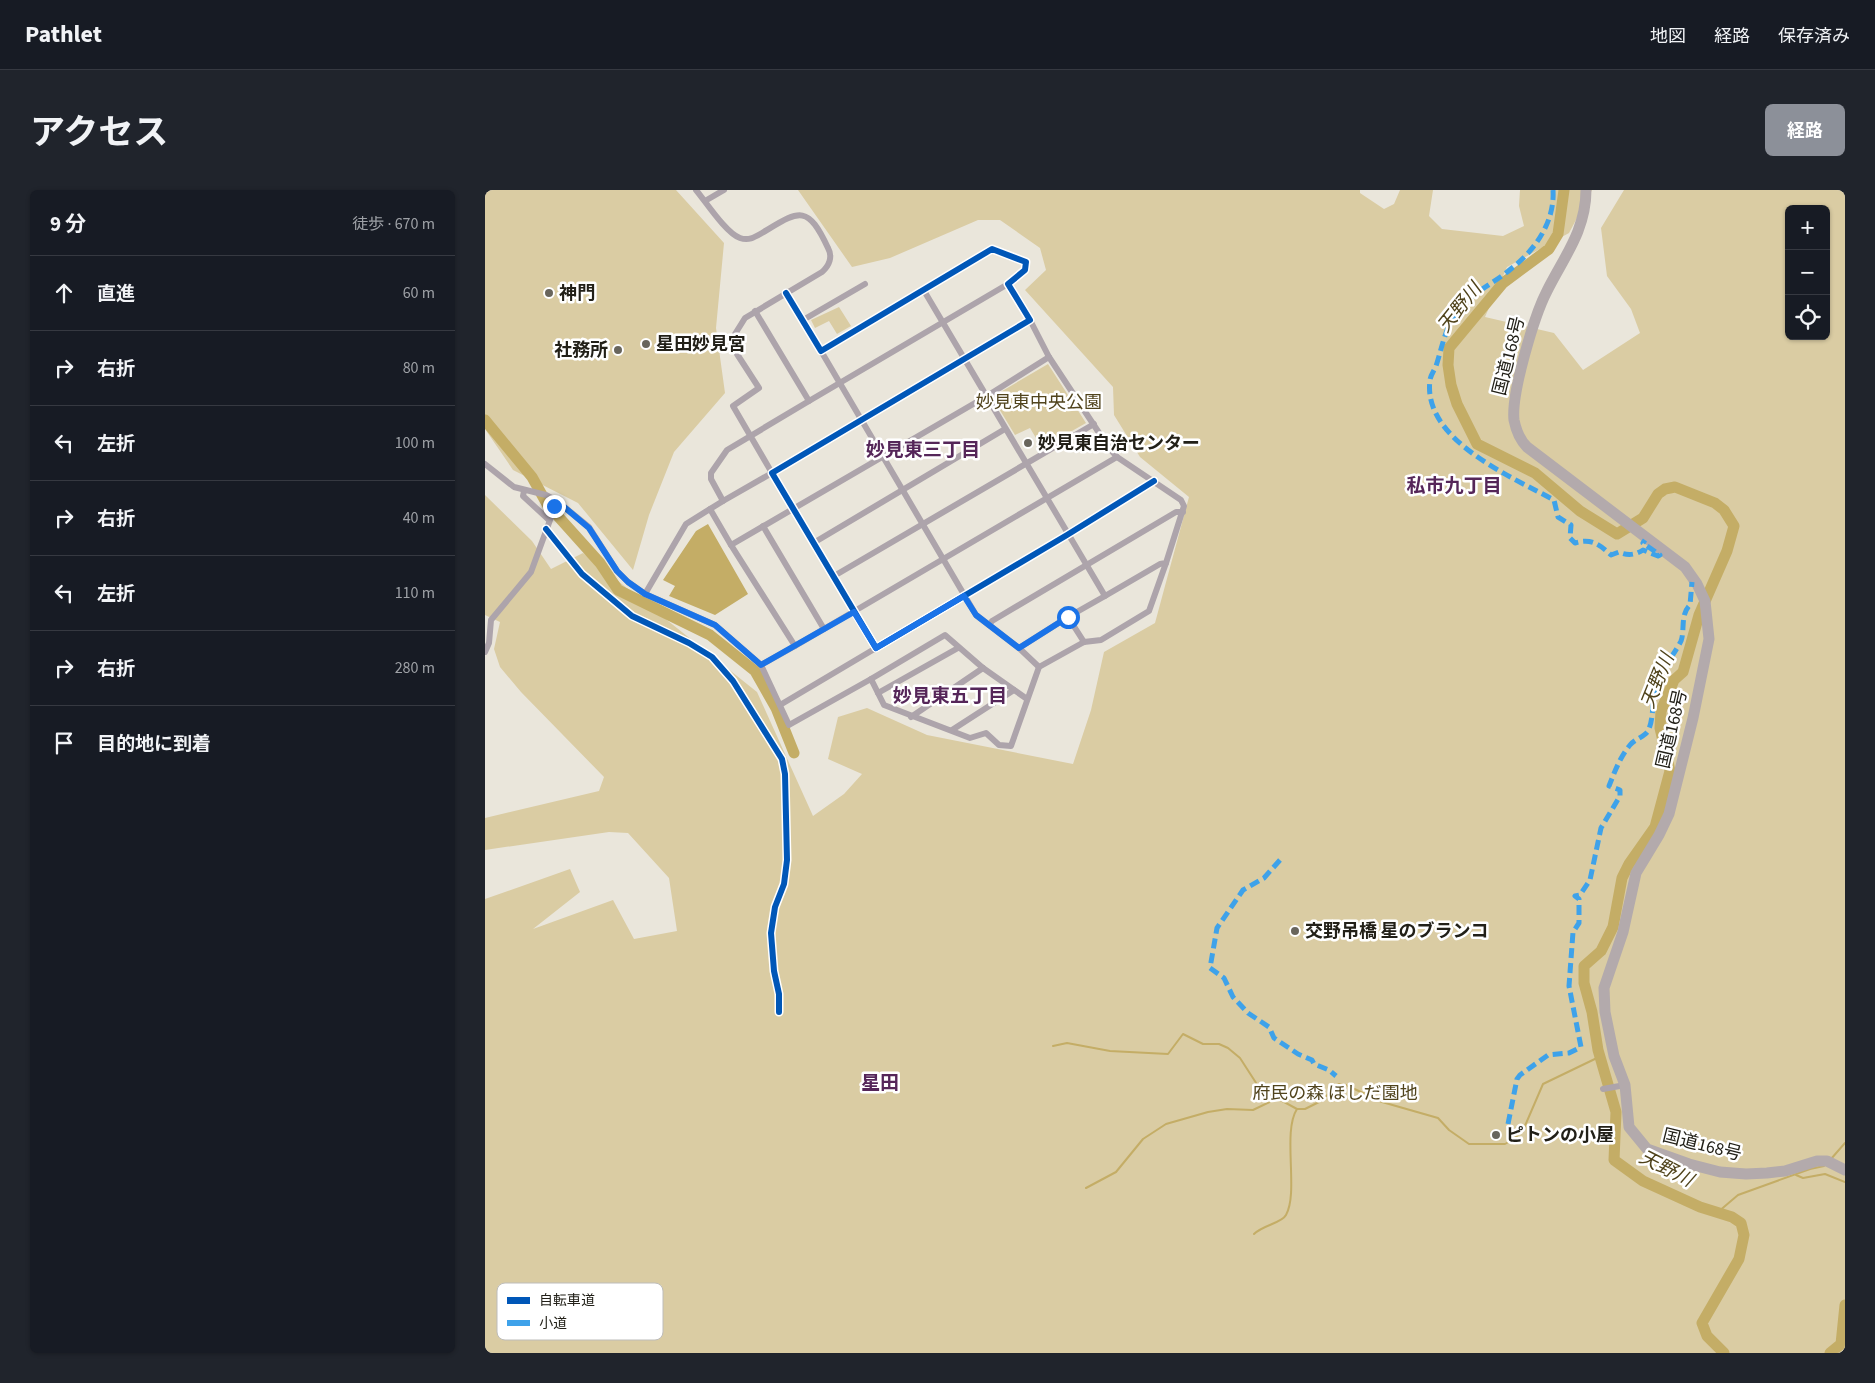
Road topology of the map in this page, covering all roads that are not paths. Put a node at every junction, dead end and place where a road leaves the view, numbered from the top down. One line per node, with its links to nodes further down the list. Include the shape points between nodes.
1 (696, 190): 4 (street)
2 (724, 190): 4 (street)
3 (1586, 190): 72 (highway, 国道168号, via 1583,222 1534,322 1515,401 1514,420 1527,447 1685,567 1708,609 1709,623 1707,658 1669,814 1635,873 1623,932 1605,988 1609,1034)
4 (705, 201): 8 (street, via 729,230 746,239 800,213 813,221 829,250 828,267)
5 (865, 284): 10 (street)
6 (1008, 284): 7 (street, via 1025,270 1026,262 992,249); 11 (street); 12 (street)
7 (923, 289): 12 (street); 13 (street)
8 (786, 293): 9 (street); 10 (street)
9 (755, 311): 18 (street); 22 (street, via 745,318 735,334 737,354 759,388 733,406)
10 (803, 320): 13 (street)
11 (1030, 320): 14 (street); 15 (street)
12 (942, 322): 15 (street); 16 (street)
13 (821, 350): 16 (street)
14 (1049, 357): 17 (street); 20 (street)
15 (964, 359): 17 (street); 19 (street)
16 (840, 384): 18 (street); 19 (street)
17 (987, 396): 21 (street); 23 (street)
18 (809, 401): 22 (street)
19 (862, 421): 23 (street); 27 (street)
20 (1094, 424): 24 (street); 25 (street)
21 (1005, 429): 25 (street); 29 (street)
22 (752, 435): 27 (street); 32 (street, via 727,450 711,473)
23 (882, 456): 29 (street); 35 (street)
24 (1117, 457): 28 (street); 31 (street)
25 (1026, 463): 31 (street); 38 (street)
26 (485, 464): 30 (street)
27 (772, 473): 32 (street); 35 (street)
28 (1154, 481): 36 (street, via 1181,500); 41 (street)
29 (902, 490): 38 (street); 42 (street)
30 (524, 491): 33 (street, via 546,495); 37 (street, via 523,496)
31 (1046, 499): 41 (street); 44 (street)
32 (723, 501): 34 (street)
33 (555, 504): 37 (street); 48 (street, via 589,528 617,571)
34 (710, 509): 43 (street); 48 (street, via 686,524)
35 (793, 509): 39 (street); 42 (street)
36 (1183, 512): 45 (street); 46 (street, via 1176,512)
37 (550, 517): 40 (street)
38 (923, 524): 44 (street); 47 (street)
39 (763, 526): 43 (street); 54 (street)
40 (546, 529): 60 (street, via 531,572 491,620); 71 (street, via 582,574 632,616 712,657 733,681 781,759 785,774 787,860 771,933)
41 (1067, 535): 46 (street); 49 (street)
42 (815, 542): 47 (street)
43 (731, 545): 56 (street)
44 (942, 559): 49 (street); 51 (street)
45 (1166, 563): 50 (street); 55 (street, via 1149,611 1101,640)
46 (1086, 566): 50 (street); 53 (street, via 992,621)
47 (834, 576): 51 (street)
48 (645, 594): 61 (street, via 715,625)
49 (964, 596): 53 (street, via 976,615); 57 (street)
50 (1105, 596): 52 (street)
51 (854, 612): 54 (street); 57 (street)
52 (1068, 617): 55 (street); 59 (street)
53 (989, 626): 59 (street)
54 (824, 629): 56 (street)
55 (1084, 642): 62 (street)
56 (795, 646): 61 (street)
57 (876, 648): 68 (street)
58 (958, 648): 63 (street); 64 (street, via 945,635); 66 (street)
59 (1019, 648): 62 (street)
60 (485, 652)
61 (761, 665): 68 (street)
62 (1039, 667): 67 (street)
63 (983, 668): 65 (street); 69 (street)
64 (871, 679): 66 (street); 68 (street, via 789,724)
65 (1014, 690): 67 (street); 70 (street)
66 (878, 693): 69 (street, via 884,704)
67 (1027, 699): 70 (street, via 1011,746 999,745 986,733 970,738)
68 (779, 705)
69 (911, 717): 70 (street)
70 (952, 730)
71 (779, 1012)
72 (1623, 1086): 73 (street); 74 (highway, 国道168号, via 1629,1127 1647,1149 1664,1156 1720,1172 1785,1171 1817,1161 1827,1161)
73 (1603, 1089)
74 (1845, 1170)

